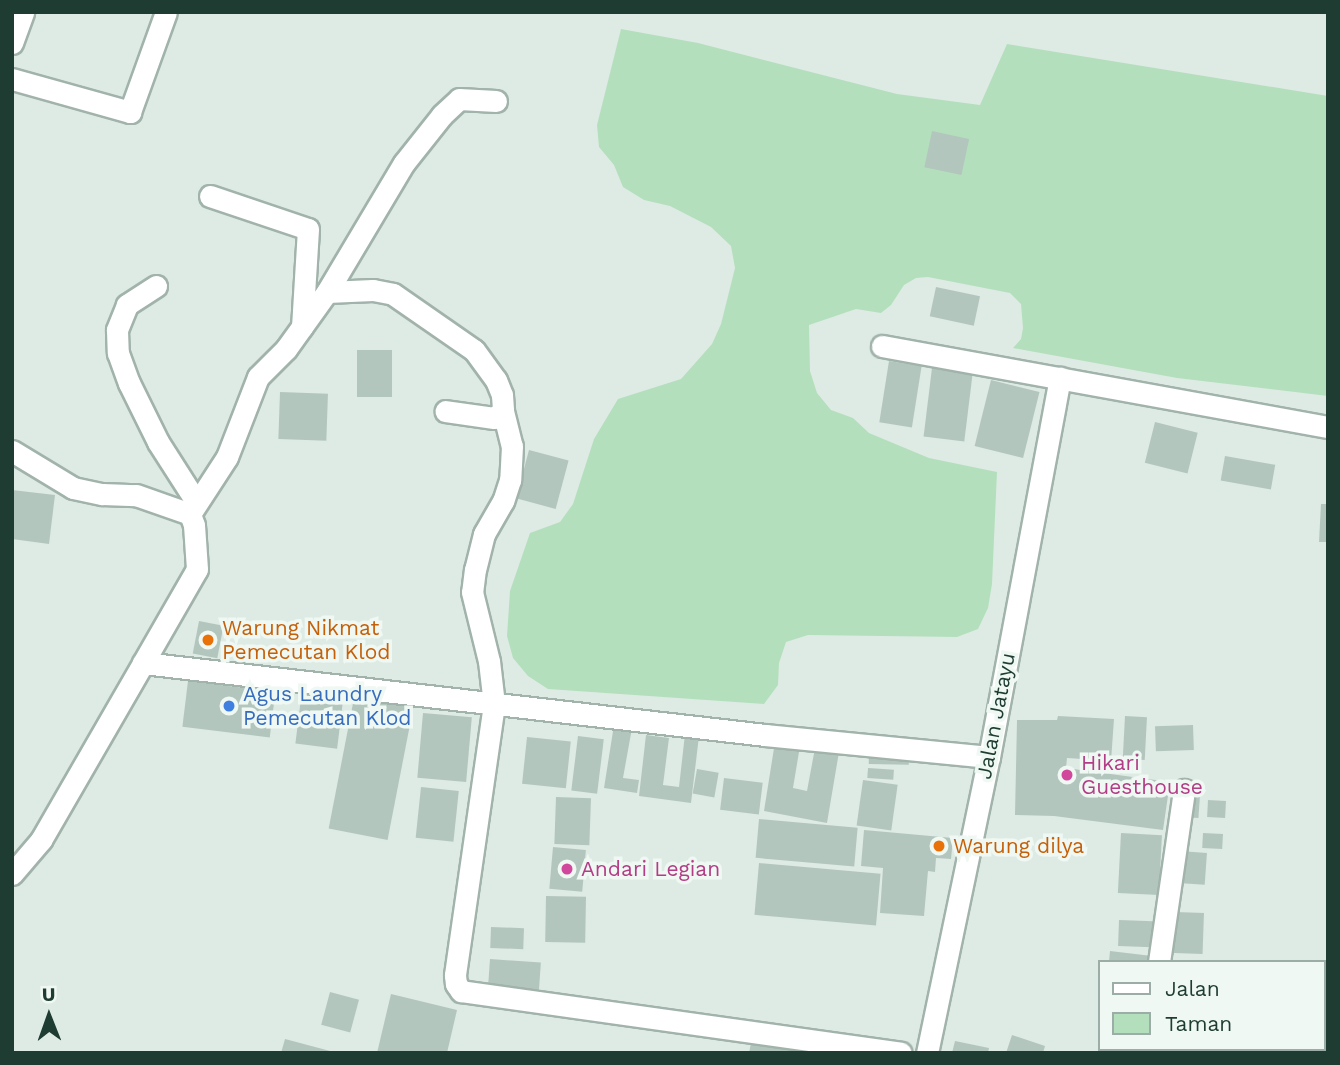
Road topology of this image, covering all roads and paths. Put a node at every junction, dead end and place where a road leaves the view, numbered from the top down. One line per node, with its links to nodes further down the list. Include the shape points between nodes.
1 (23, 12): 3 (street)
2 (166, 12): 4 (street, via 130,112)
3 (12, 43)
4 (12, 79)
5 (496, 100): 8 (street, via 459,99 442,115 404,163)
6 (210, 196): 9 (street, via 308,229)
7 (156, 286): 16 (street, via 127,305 117,330 118,353)
8 (327, 292): 9 (street); 13 (street, via 382,291 410,304 474,350 496,380)
9 (302, 327): 16 (street, via 258,377 227,457)
10 (882, 346): 11 (street)
11 (1060, 378): 14 (street); 19 (street, Jalan Jatayu)
12 (445, 411): 13 (street, via 494,418)
13 (503, 411): 18 (street, via 512,446 510,480 484,534 472,592)
14 (1328, 427)
15 (12, 451): 16 (street, via 73,488 136,495)
16 (193, 509): 17 (street, via 197,569)
17 (143, 663): 18 (street); 21 (street, via 41,839)
18 (494, 704): 19 (street); 23 (street, via 454,975 461,991)
19 (989, 757): 24 (street, Jalan Jatayu)
20 (1184, 790): 22 (street)
21 (12, 874)
22 (1159, 960)
23 (901, 1053)
24 (927, 1053)

